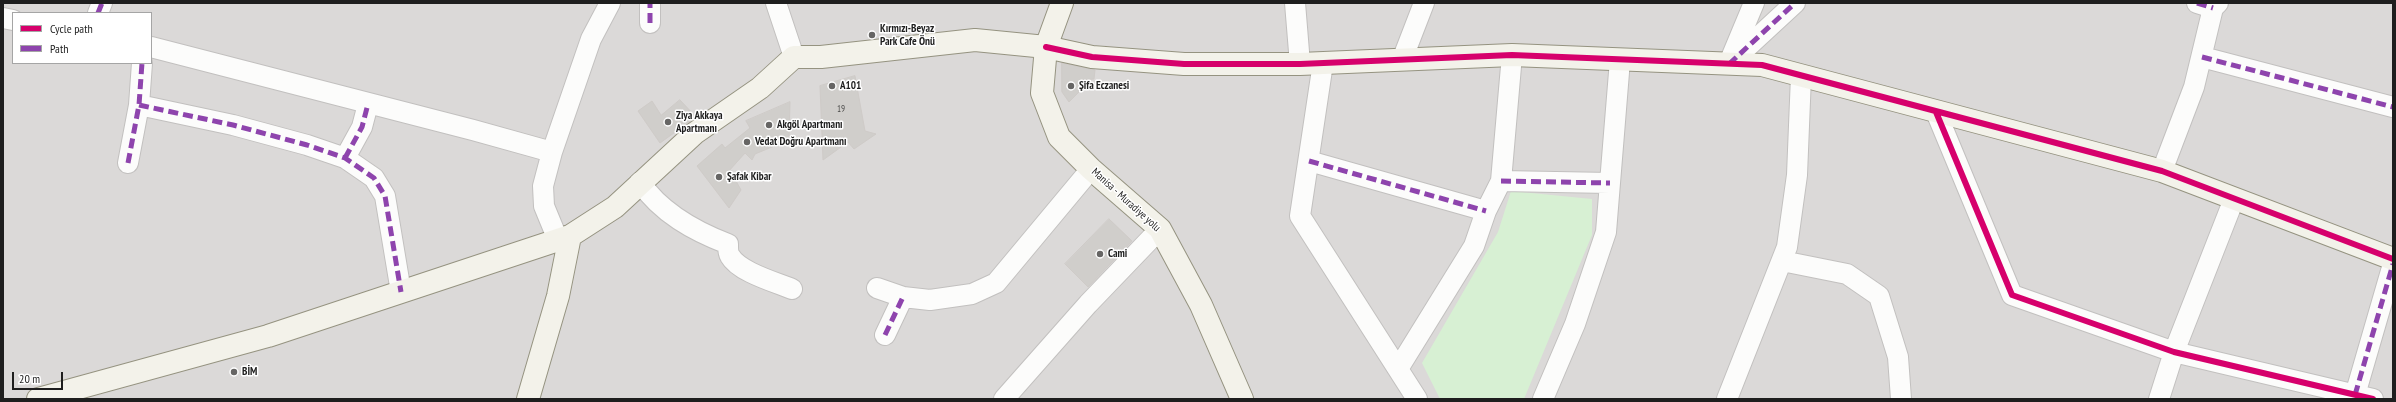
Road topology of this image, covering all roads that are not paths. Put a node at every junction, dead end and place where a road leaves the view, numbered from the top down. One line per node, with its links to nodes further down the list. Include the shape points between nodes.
1 (610, 3): 27 (street, via 591,39)
2 (650, 3): 10 (street)
3 (776, 3): 14 (street)
4 (1062, 3): 12 (main road, Manisa - Muradiye yolu)
5 (1295, 3): 20 (street)
6 (1424, 3): 16 (street)
7 (1754, 3): 21 (street)
8 (1795, 3): 21 (street)
9 (2209, 5): 15 (street)
10 (650, 23)
11 (152, 47): 23 (street)
12 (1046, 47): 14 (main road, via 975,40 821,57); 20 (main road, via 1092,57 1184,64); 31 (main road, Manisa - Muradiye yolu, via 1042,92 1059,137)
13 (1512, 55): 16 (main road); 17 (main road); 33 (street)
14 (794, 57): 34 (main road, via 760,88 695,133)
15 (2202, 57): 25 (street); 32 (street, via 2194,87)
16 (1402, 60): 18 (main road)
17 (1620, 60): 21 (main road); 35 (street)
18 (1323, 63): 20 (main road); 29 (street)
19 (142, 64): 24 (street)
20 (1300, 64)
21 (1729, 64): 22 (main road, via 1762,65)
22 (1801, 76): 26 (main road); 41 (street, via 1798,175 1788,247)
23 (368, 104): 27 (street); 28 (street, via 362,127)
24 (139, 105): 28 (street, via 233,125); 30 (street)
25 (2393, 108)
26 (1936, 112): 32 (main road); 48 (street, via 2012,295)
27 (552, 152): 39 (street, via 543,186 544,206)
28 (346, 158): 45 (street, via 374,178 385,196)
29 (1309, 161): 37 (street); 49 (street, via 1300,216)
30 (128, 163)
31 (1091, 169): 38 (main road, Manisa - Muradiye yolu); 46 (street, via 996,284 972,294 952,298 930,300)
32 (2162, 171): 36 (main road)
33 (1501, 181): 35 (street); 37 (street)
34 (640, 182): 39 (main road, via 615,207); 43 (street, via 651,199 695,231 728,244 729,255 735,262 753,273)
35 (1610, 183): 57 (street, via 1606,232 1575,324)
36 (2234, 199): 40 (main road); 48 (street)
37 (1486, 211): 49 (street, via 1474,246)
38 (1160, 229): 54 (street, via 1088,304); 55 (main road, Manisa - Muradiye yolu, via 1201,305)
39 (564, 238): 45 (main road); 53 (main road, via 558,296)
40 (2393, 259)
41 (1782, 261): 58 (street); 59 (street, via 1846,274 1879,296 1898,357)
42 (2393, 264): 51 (street)
43 (792, 288)
44 (877, 288): 46 (street)
45 (401, 292): 50 (main road)
46 (903, 297): 47 (street)
47 (885, 335)
48 (2174, 352): 51 (street); 60 (street)
49 (1398, 369): 56 (street)
50 (88, 393): 52 (main road)
51 (2364, 397)
52 (38, 399)
53 (528, 399)
54 (1004, 399)
55 (1242, 399)
56 (1417, 399)
57 (1543, 399)
58 (1727, 399)
59 (1901, 399)
60 (2159, 399)

